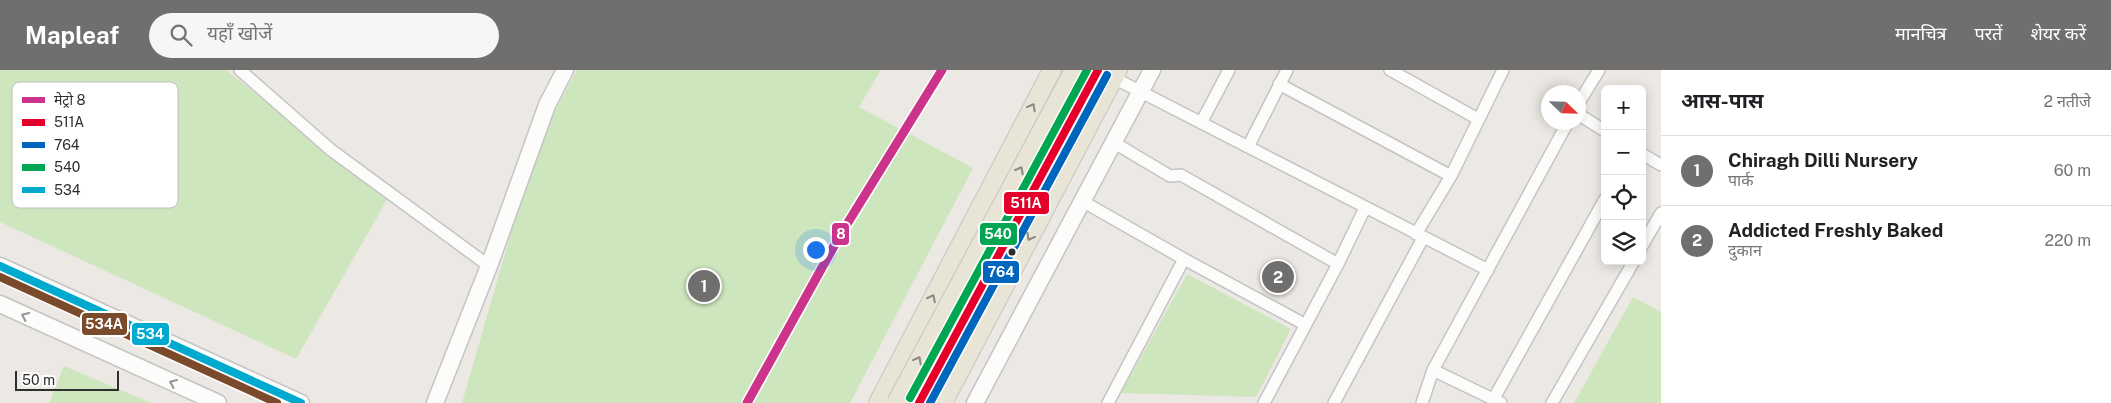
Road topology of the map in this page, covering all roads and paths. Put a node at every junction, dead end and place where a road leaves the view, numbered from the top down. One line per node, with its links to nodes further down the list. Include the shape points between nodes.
1 (240, 70): 36 (street, via 331,150)
2 (565, 70): 36 (street, via 547,105)
3 (1052, 70): 30 (main road, one-way to 3)
4 (1074, 70): 47 (main road, one-way to 4, bridge)
5 (1152, 70): 14 (street)
6 (1229, 70): 17 (street)
7 (1287, 70): 12 (street)
8 (1390, 70): 15 (street)
9 (1504, 70): 15 (street)
10 (1598, 70): 13 (street)
11 (1110, 73): 14 (street); 37 (main road, one-way to 37); 48 (main road, bridge)
12 (1279, 84): 21 (street); 24 (street)
13 (1586, 90)
14 (1140, 91): 17 (street); 20 (street)
15 (1478, 119): 24 (street)
16 (1586, 119): 18 (street)
17 (1201, 123): 21 (street)
18 (1601, 128)
19 (1564, 130): 38 (street)
20 (1113, 142): 25 (street); 33 (street, via 1170,176 1181,175)
21 (1248, 147): 27 (street)
22 (1646, 156): 23 (street)
23 (1661, 165)
24 (1451, 176): 29 (street)
25 (1082, 201): 32 (street); 50 (street)
26 (1601, 206): 42 (street)
27 (1365, 208): 29 (street); 33 (street)
28 (1661, 213): 31 (street)
29 (1420, 236): 38 (street); 53 (street)
30 (963, 239): 37 (main road); 46 (main road, one-way to 30)
31 (1646, 239)
32 (1184, 260): 40 (street); 51 (street)
33 (1338, 264): 40 (street)
34 (1632, 265): 55 (street)
35 (0, 266): 44 (street)
36 (489, 266): 45 (street)
37 (1015, 267): 49 (main road)
38 (1488, 270): 41 (street)
39 (0, 304): 43 (street, one-way to 39)
40 (1304, 324): 52 (street)
41 (1433, 370): 42 (street); 54 (street)
42 (1497, 401)
43 (218, 403)
44 (301, 403)
45 (435, 403)
46 (878, 403)
47 (896, 403)
48 (919, 403)
49 (943, 403)
50 (975, 403)
51 (1108, 403)
52 (1264, 403)
53 (1334, 403)
54 (1422, 403)
55 (1552, 403)

